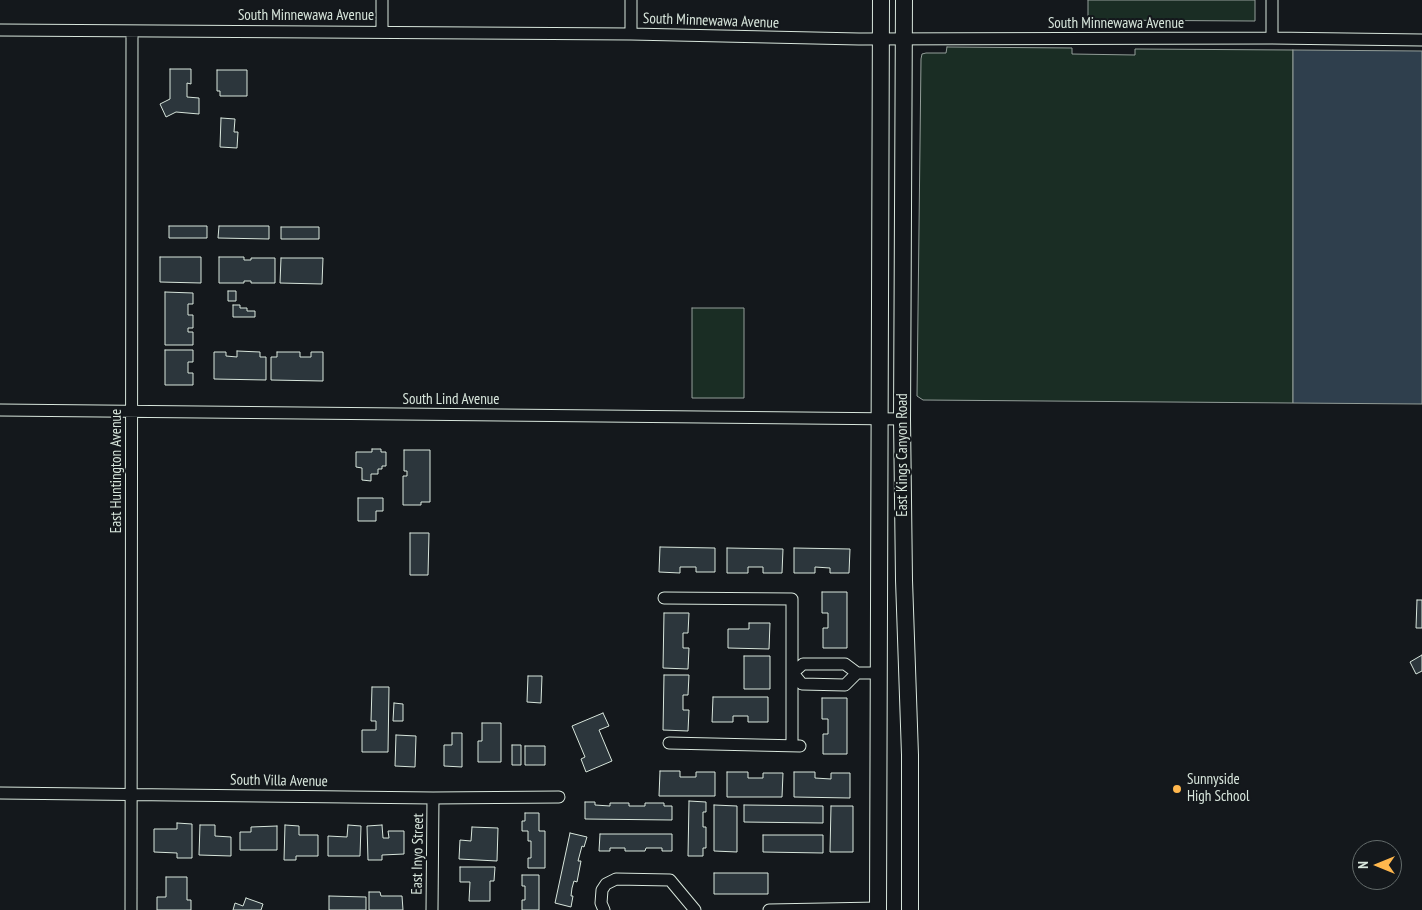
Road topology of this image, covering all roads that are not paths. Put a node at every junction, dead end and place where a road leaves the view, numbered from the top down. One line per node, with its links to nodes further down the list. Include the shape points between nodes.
1 (382, 0): 8 (street)
2 (631, 0): 9 (street)
3 (881, 0): 11 (main road, East Kings Canyon Road)
4 (904, 0): 12 (main road, East Kings Canyon Road)
5 (1272, 0): 10 (street)
6 (0, 30): 7 (street, South Minnewawa Avenue)
7 (132, 31): 8 (street, South Minnewawa Avenue); 15 (street, East Huntington Avenue)
8 (382, 31): 9 (street, South Minnewawa Avenue)
9 (630, 34): 11 (street, South Minnewawa Avenue)
10 (1272, 38): 12 (street, South Minnewawa Avenue); 13 (street, South Minnewawa Avenue)
11 (881, 39): 12 (street, South Minnewawa Avenue); 16 (main road, East Kings Canyon Road)
12 (903, 39): 17 (main road, East Kings Canyon Road)
13 (1422, 40)
14 (0, 410): 15 (street, South Lind Avenue)
15 (132, 412): 16 (street, South Lind Avenue); 24 (street, East Huntington Avenue)
16 (879, 419): 17 (street, South Lind Avenue); 21 (main road, East Kings Canyon Road)
17 (902, 420): 33 (main road, East Kings Canyon Road, via 910,754)
18 (664, 598): 19 (street, via 792,599)
19 (792, 673): 20 (street, via 803,664 845,664); 20 (street, via 802,684 845,685); 22 (street, via 796,746)
20 (856, 673): 21 (street)
21 (880, 673): 27 (main road, East Kings Canyon Road)
22 (669, 743)
23 (0, 793): 24 (street, South Villa Avenue)
24 (130, 795): 26 (street, South Villa Avenue); 28 (street, East Huntington Avenue)
25 (559, 797): 26 (street, South Villa Avenue)
26 (433, 798): 29 (street, East Inyo Street)
27 (878, 909): 32 (street)
28 (131, 910)
29 (432, 910)
30 (604, 910): 31 (street, via 602,890 616,879 670,880)
31 (695, 910)
32 (769, 910)
33 (910, 910)

